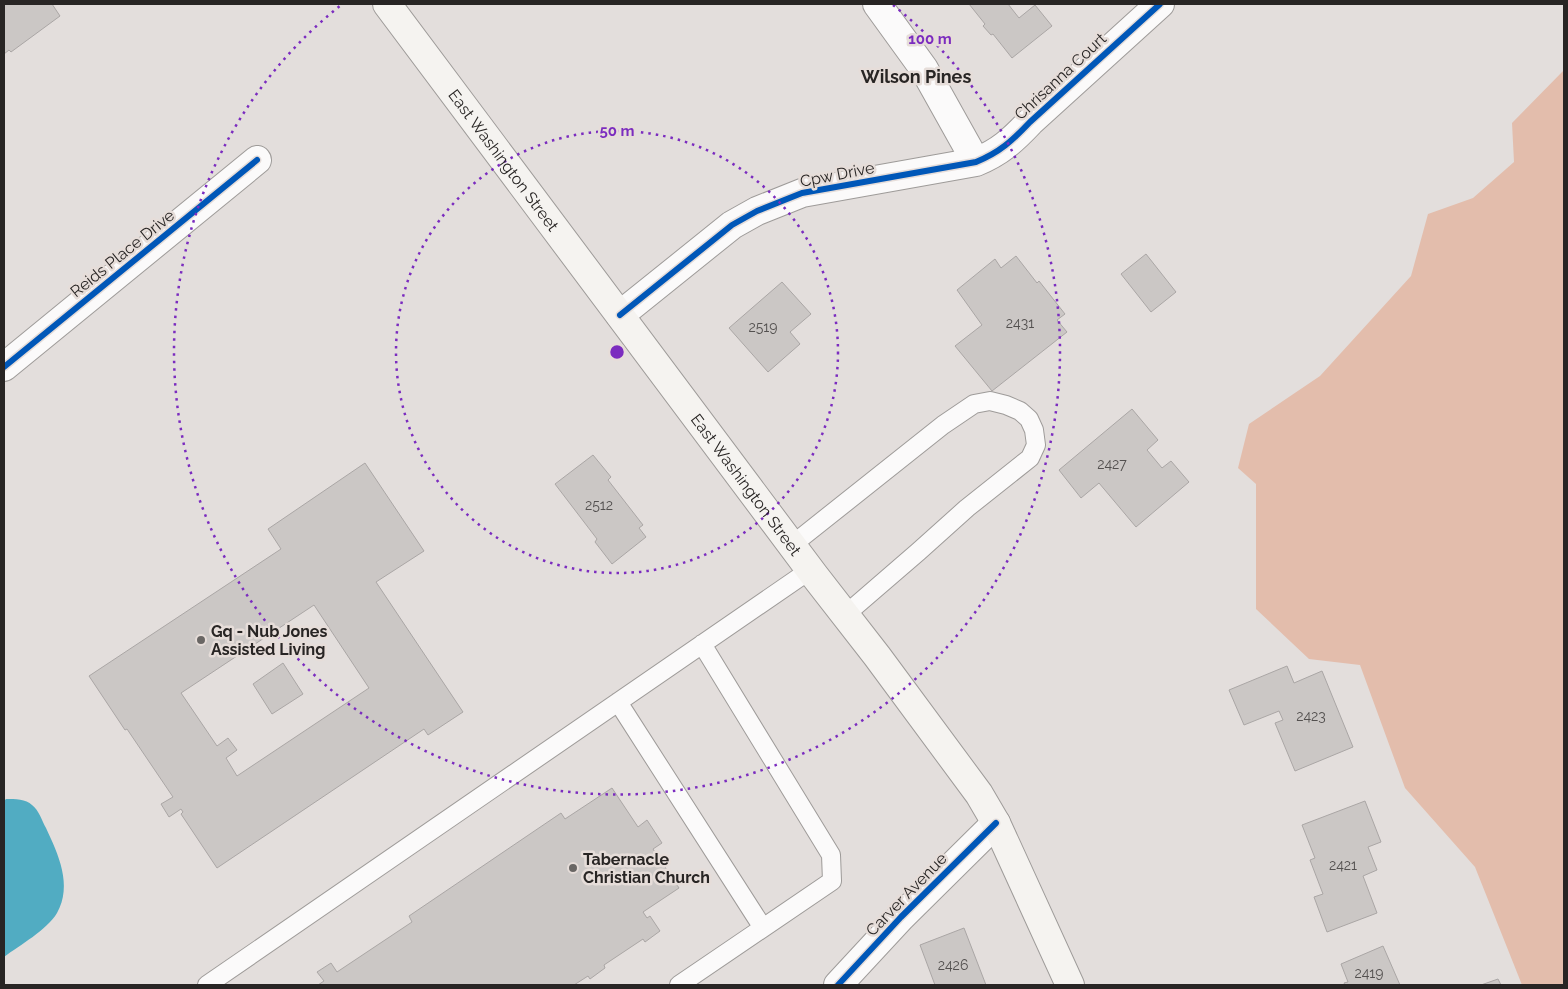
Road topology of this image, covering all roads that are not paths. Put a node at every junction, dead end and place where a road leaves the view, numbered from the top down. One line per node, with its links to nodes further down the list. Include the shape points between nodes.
1 (387, 4): 6 (main road, East Washington Street)
2 (877, 4): 5 (street, via 924,69)
3 (1160, 4): 5 (street, Chrisanna Court, via 1012,142)
4 (257, 160): 7 (street, Reids Place Drive)
5 (976, 162): 6 (street, Cpw Drive, via 802,193 757,211 732,225)
6 (620, 315): 8 (main road, East Washington Street)
7 (4, 367)
8 (792, 546): 9 (main road, East Washington Street); 10 (lane, via 943,425 974,404 1006,405 1029,419 1036,445 1030,458 967,508)
9 (810, 570): 10 (main road, East Washington Street); 11 (lane)
10 (845, 615): 13 (main road, East Washington Street, via 979,794)
11 (702, 644): 12 (lane); 14 (lane, via 831,855 832,881)
12 (618, 702): 14 (lane); 15 (lane)
13 (996, 823): 17 (street, Carver Avenue); 18 (main road, East Washington Street)
14 (763, 928): 16 (lane)
15 (207, 985)
16 (679, 985)
17 (838, 985)
18 (1070, 985)

